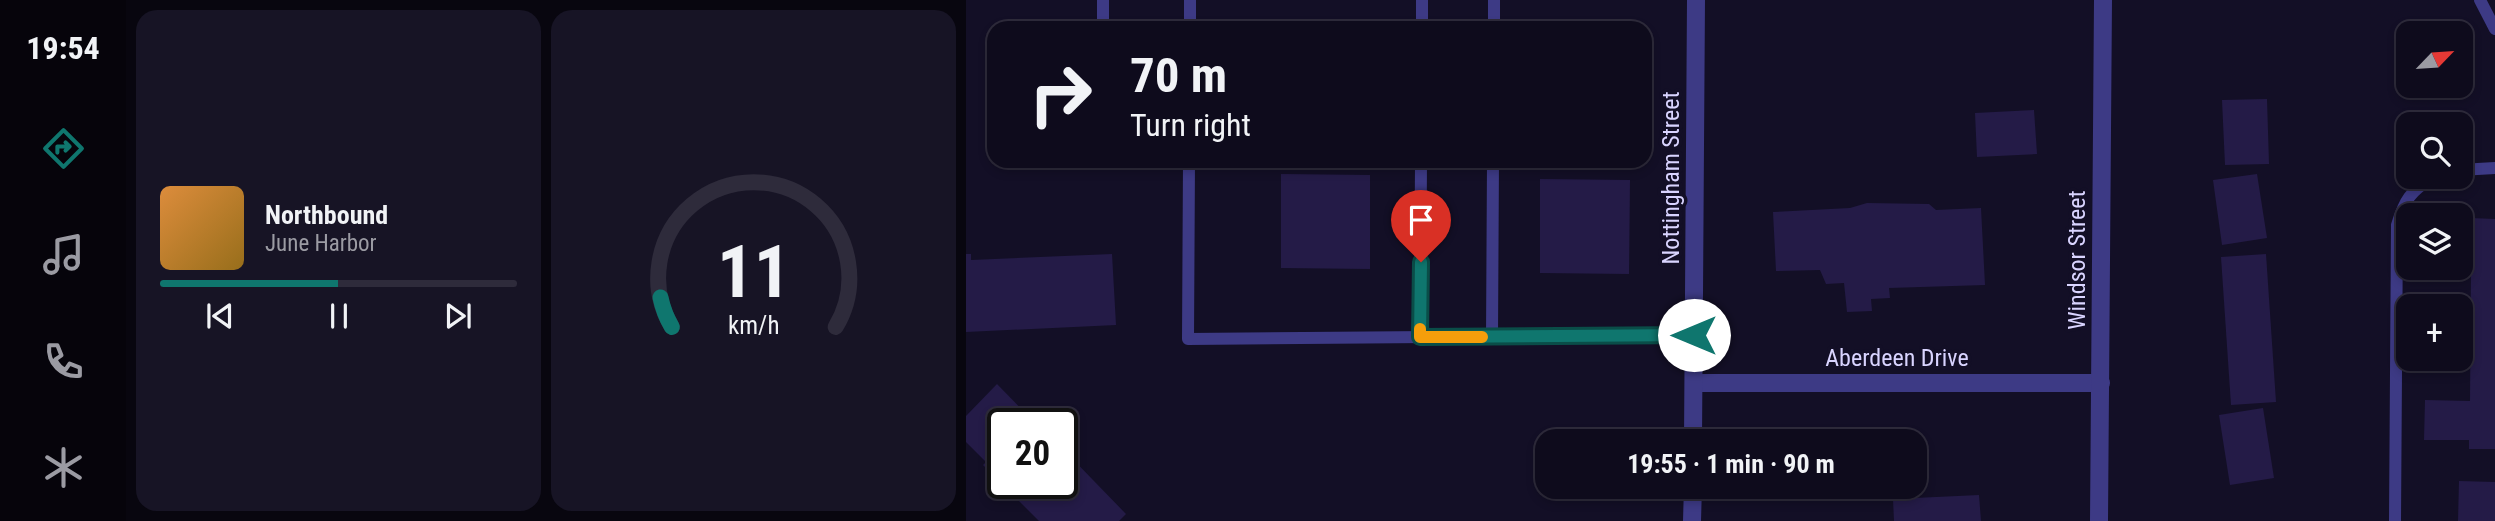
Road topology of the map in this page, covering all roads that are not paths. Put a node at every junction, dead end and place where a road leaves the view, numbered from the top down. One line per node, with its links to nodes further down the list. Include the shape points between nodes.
1 (1103, 0): 8 (lane)
2 (1190, 0): 9 (lane)
3 (1422, 0): 10 (lane)
4 (1494, 0): 11 (lane)
5 (1696, 0): 19 (street, Nottingham Street)
6 (2103, 0): 23 (street, Windsor Street)
7 (2480, 0): 12 (lane)
8 (1103, 21)
9 (1190, 21)
10 (1422, 21)
11 (1494, 21)
12 (2495, 29)
13 (1189, 168): 20 (lane, via 1188,339)
14 (1421, 168): 20 (lane)
15 (1493, 168): 21 (lane)
16 (2495, 168): 17 (lane)
17 (2473, 169)
18 (2414, 189): 28 (lane, via 2397,225)
19 (1694, 335): 21 (lane); 22 (street, Nottingham Street)
20 (1420, 337): 21 (lane)
21 (1492, 337)
22 (1694, 383): 23 (street, Aberdeen Drive); 24 (street, Nottingham Street)
23 (2101, 383): 27 (street, Windsor Street)
24 (1693, 429)
25 (1693, 499): 26 (street)
26 (1692, 521)
27 (2099, 521)
28 (2395, 521)

